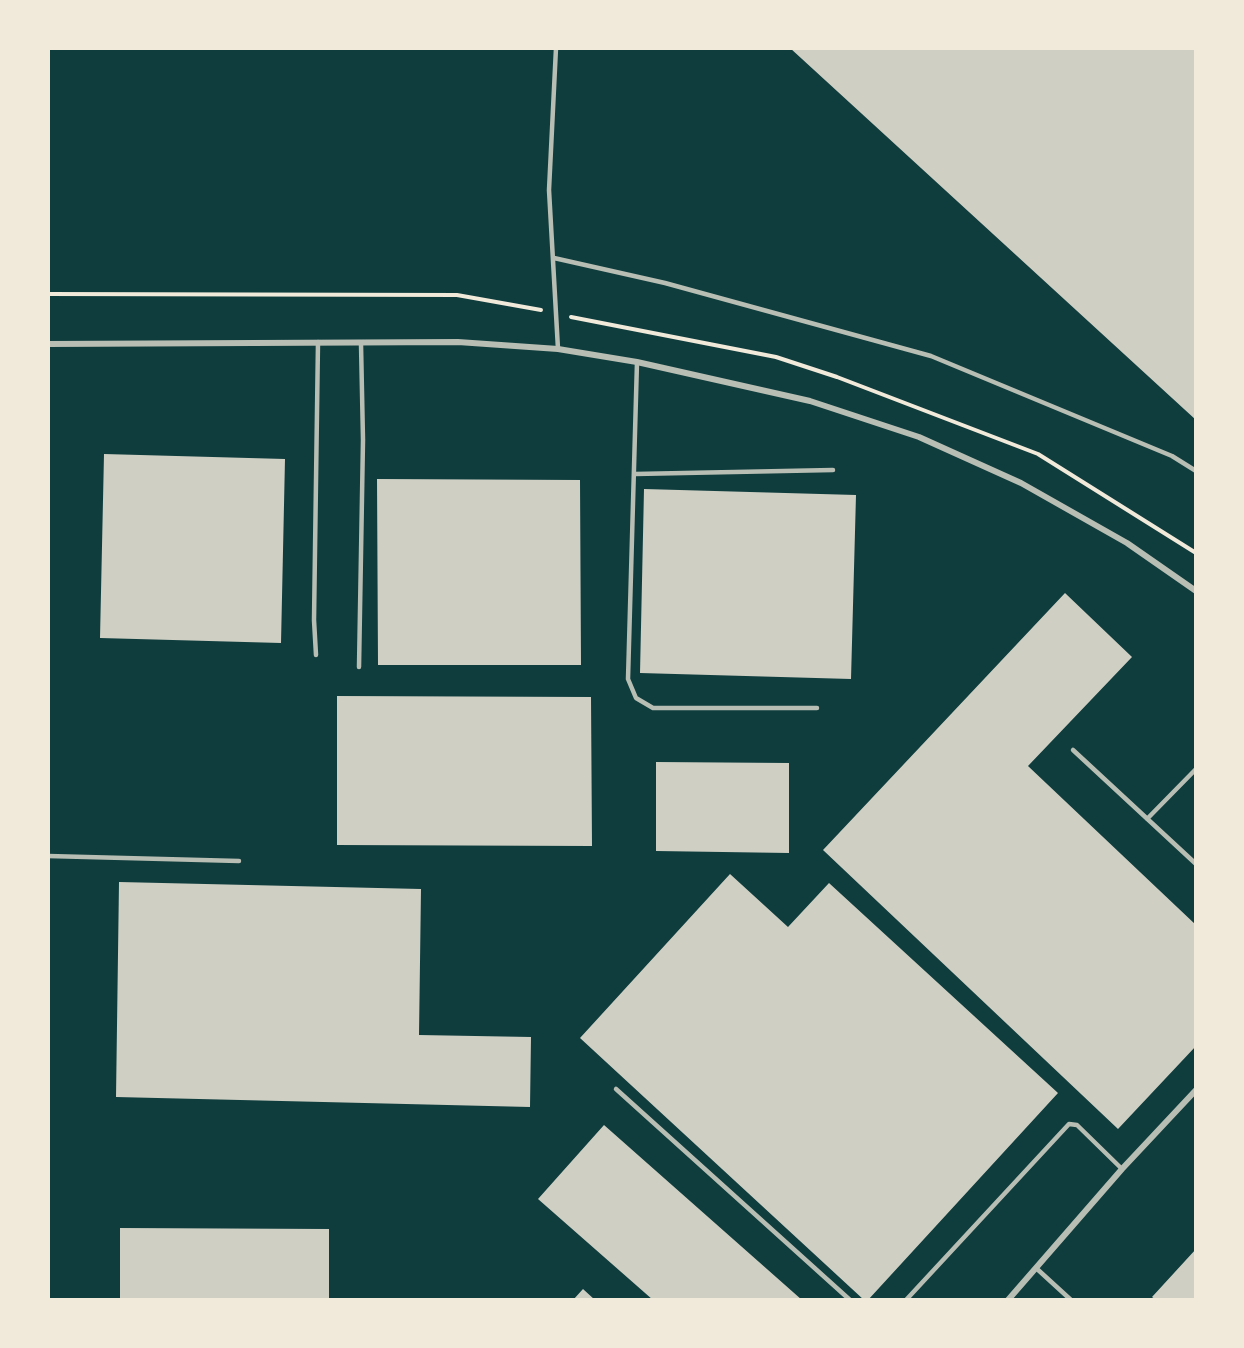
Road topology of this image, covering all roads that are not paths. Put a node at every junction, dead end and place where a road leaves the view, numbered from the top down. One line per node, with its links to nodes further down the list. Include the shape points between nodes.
1 (556, 48): 2 (lane, via 549,190)
2 (554, 258): 6 (lane); 9 (lane, via 665,283 931,356 1172,456)
3 (318, 342): 4 (street); 5 (street); 12 (lane)
4 (48, 344)
5 (361, 344): 6 (street, via 457,340); 13 (lane)
6 (558, 349): 7 (street)
7 (637, 362): 10 (lane); 11 (street, via 810,401 919,437 1021,483 1127,543)
8 (833, 470): 10 (lane)
9 (1196, 471)
10 (635, 474): 14 (lane, via 628,679 636,698 653,708)
11 (1196, 591)
12 (316, 655)
13 (358, 667)
14 (817, 708)
15 (1072, 750): 17 (lane)
16 (1196, 769): 17 (lane)
17 (1147, 819): 20 (lane)
18 (48, 856): 19 (lane)
19 (239, 861)
20 (1196, 864)
21 (616, 1089): 25 (lane)
22 (1196, 1090): 23 (street)
23 (1122, 1169): 24 (street); 26 (lane, via 1077,1125 1069,1124)
24 (1036, 1268): 27 (street); 28 (lane)
25 (850, 1300)
26 (906, 1300)
27 (1008, 1300)
28 (1071, 1300)

